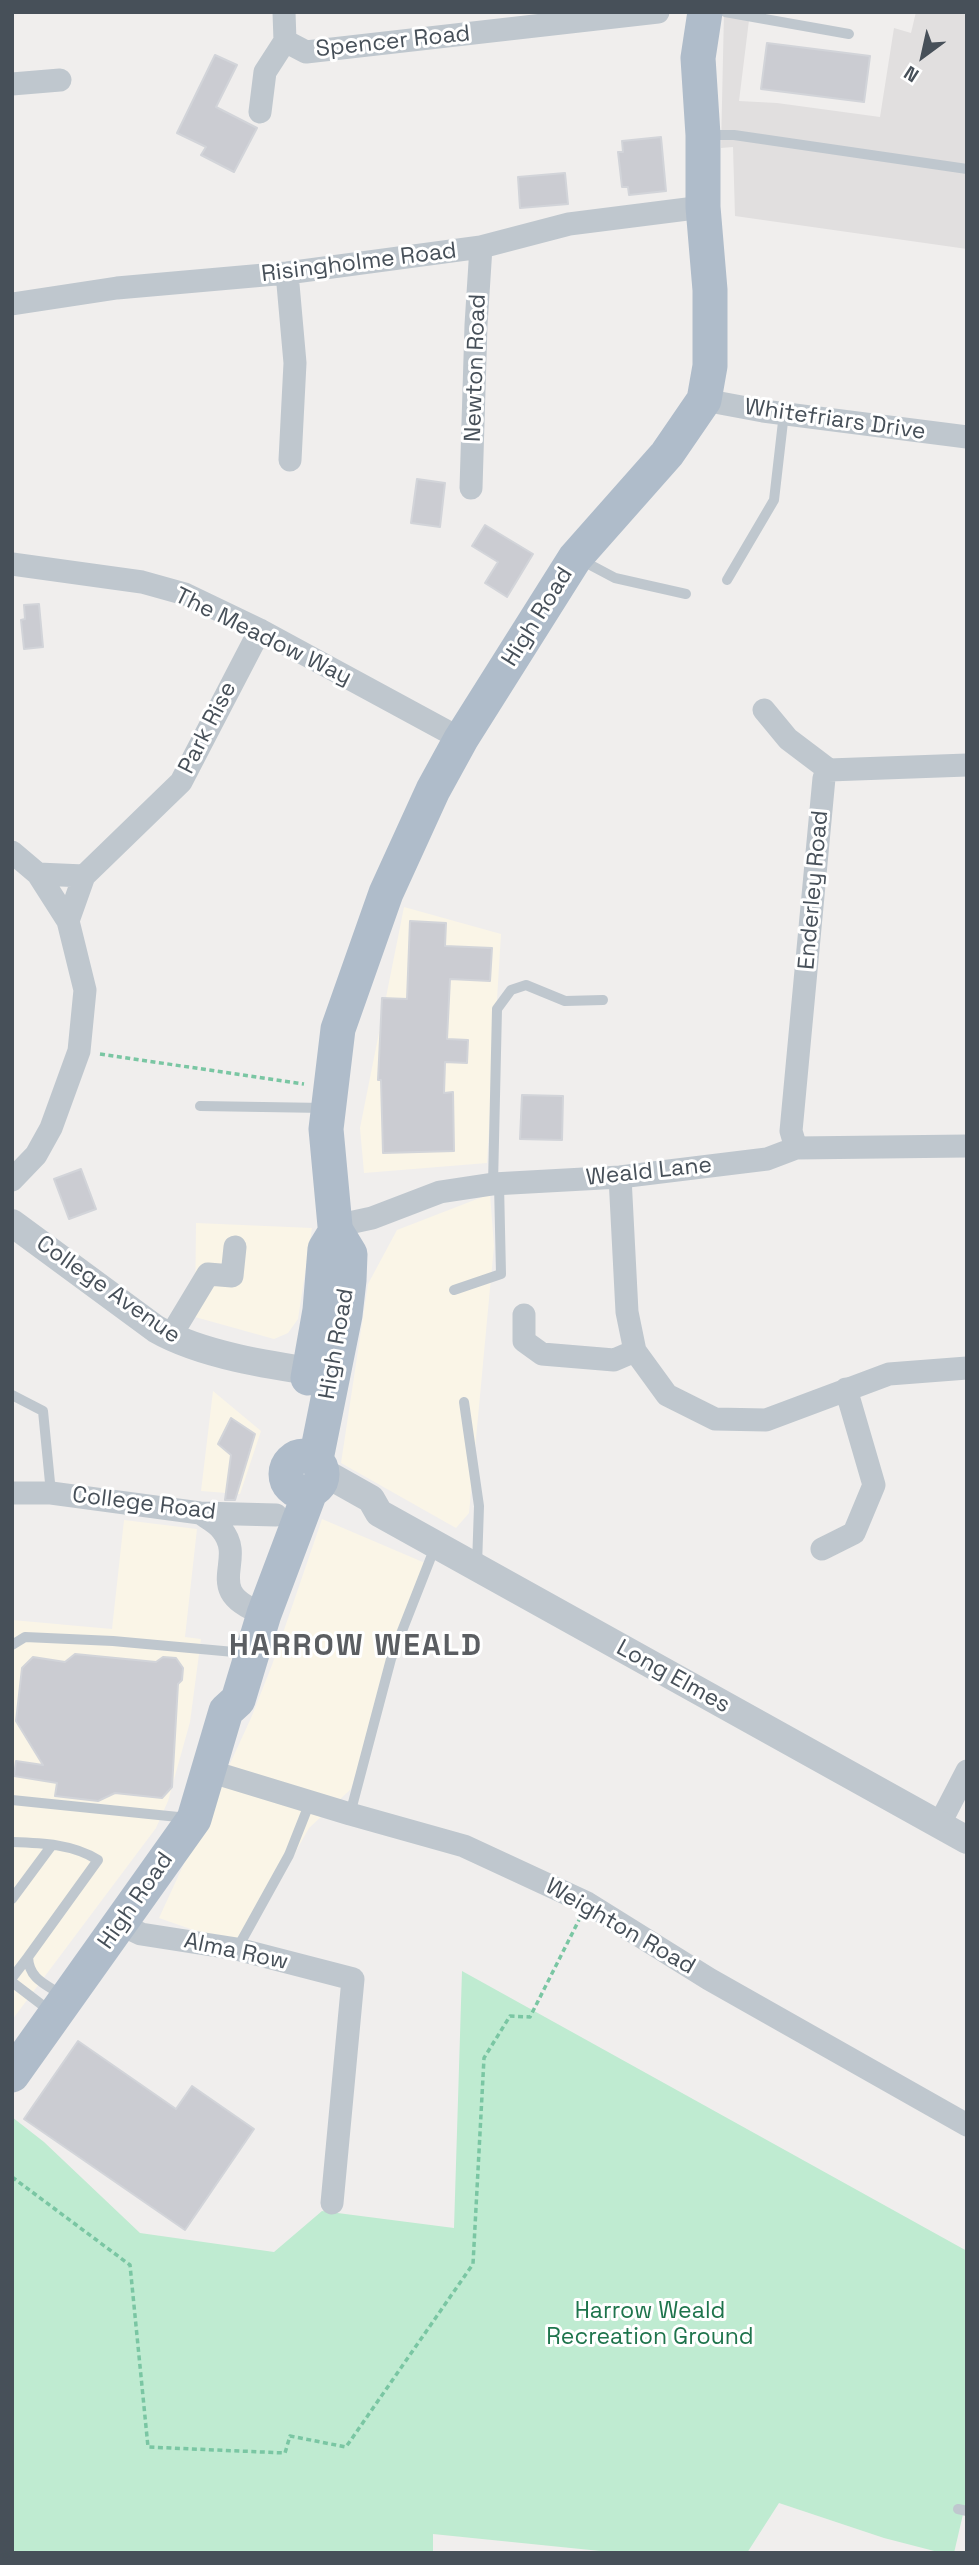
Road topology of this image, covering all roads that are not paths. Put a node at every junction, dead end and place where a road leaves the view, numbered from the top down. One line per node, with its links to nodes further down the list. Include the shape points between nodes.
1 (284, 12): 7 (street, Spencer Road)
2 (658, 12): 5 (street, Spencer Road)
3 (705, 12): 11 (main road, High Road, via 698,58)
4 (725, 12): 6 (lane)
5 (590, 16): 7 (street, Spencer Road, via 306,52)
6 (849, 34)
7 (285, 41): 10 (street, via 265,72)
8 (60, 80): 9 (street)
9 (12, 84)
10 (260, 112)
11 (703, 135): 12 (lane, via 734,135); 13 (main road, High Road)
12 (967, 169)
13 (703, 207): 14 (street, Risingholme Road, via 569,224); 17 (main road, High Road, via 710,290 710,366)
14 (481, 247): 15 (street, Risingholme Road); 21 (street, Newton Road)
15 (287, 273): 16 (street, Risingholme Road, via 117,288); 20 (street, via 295,363)
16 (12, 304)
17 (704, 400): 18 (street, Whitefriars Drive); 22 (main road, High Road, via 667,454)
18 (784, 413): 19 (street, Whitefriars Drive); 24 (lane, via 774,500)
19 (967, 437)
20 (284, 447)
21 (471, 488)
22 (575, 558): 25 (lane, via 615,578); 28 (main road, High Road)
23 (12, 564): 26 (street, The Meadow Way, via 142,582 185,594)
24 (727, 580)
25 (686, 594)
26 (260, 631): 28 (street, The Meadow Way); 33 (street, Park Rise, via 181,782)
27 (764, 710): 30 (street, via 788,739)
28 (461, 739): 36 (main road, High Road, via 386,894 339,1025)
29 (967, 765): 30 (street)
30 (829, 770): 39 (street, Enderley Road, via 824,778 791,1131)
31 (12, 852): 32 (street)
32 (38, 874): 33 (street); 34 (street)
33 (85, 876): 34 (street, Park Rise)
34 (68, 921): 41 (street, via 86,990 79,1051 51,1128 36,1155)
35 (603, 1000): 42 (lane, via 565,1001 526,985 511,990 497,1009)
36 (329, 1098): 37 (lane); 44 (main road, High Road, via 326,1129)
37 (200, 1106)
38 (967, 1146): 39 (street, Weald Lane)
39 (796, 1148): 40 (street, Weald Lane, via 767,1159)
40 (620, 1177): 42 (street, Weald Lane); 49 (street, via 627,1312)
41 (12, 1180)
42 (496, 1184): 44 (street, Weald Lane, via 440,1192); 46 (lane, via 501,1273)
43 (12, 1223): 48 (street, College Avenue)
44 (335, 1228): 51 (main road, High Road, via 350,1254 345,1315)
45 (236, 1247): 48 (street, via 232,1276 208,1274)
46 (454, 1290)
47 (524, 1315): 49 (street, via 524,1341 542,1353 614,1360)
48 (170, 1337): 51 (street, College Avenue, via 205,1351)
49 (635, 1351): 52 (street, via 667,1395 715,1419 766,1420)
50 (967, 1368): 52 (street, via 889,1374)
51 (320, 1373): 55 (main road, High Road)
52 (846, 1389): 61 (street, via 874,1486 854,1533)
53 (12, 1395): 57 (lane, via 43,1411)
54 (464, 1402): 62 (lane, via 479,1506)
55 (308, 1475): 59 (main road, High Road); 60 (street, Long Elmes, via 371,1499 379,1513); 63 (main road, High Road)
56 (12, 1493): 57 (street, College Road)
57 (51, 1493): 58 (street, College Road)
58 (200, 1513): 59 (street, College Road); 63 (street, via 222,1529 229,1544 228,1587 235,1599)
59 (276, 1515): 63 (main road, High Road)
60 (436, 1545): 62 (street, Long Elmes); 71 (lane, via 391,1660)
61 (822, 1549)
62 (477, 1568): 73 (street, Long Elmes)
63 (255, 1611): 65 (main road, High Road); 66 (main road, High Road, via 238,1700)
64 (12, 1645): 65 (lane, via 25,1637)
65 (234, 1652): 66 (main road, High Road, via 221,1696)
66 (226, 1711): 67 (main road, High Road)
67 (209, 1770): 70 (street, Weighton Road); 72 (main road, High Road)
68 (967, 1771): 73 (street)
69 (12, 1800): 72 (lane)
70 (310, 1802): 71 (street, Weighton Road); 79 (lane, via 289,1855)
71 (350, 1814): 84 (street, Weighton Road, via 464,1846 587,1903 709,1979)
72 (194, 1819): 78 (main road, High Road)
73 (939, 1825): 74 (street, Long Elmes)
74 (967, 1840)
75 (12, 1842): 76 (lane)
76 (52, 1845): 77 (lane); 80 (lane, via 98,1860)
77 (12, 1899)
78 (120, 1924): 79 (street, Alma Row, via 141,1934); 82 (main road, High Road)
79 (237, 1950): 85 (street, Alma Row, via 353,1979)
80 (28, 1957): 81 (lane); 82 (lane, via 28,1968)
81 (12, 1980): 82 (lane)
82 (61, 2006): 83 (main road, High Road)
83 (12, 2075)
84 (967, 2125)
85 (332, 2203)

